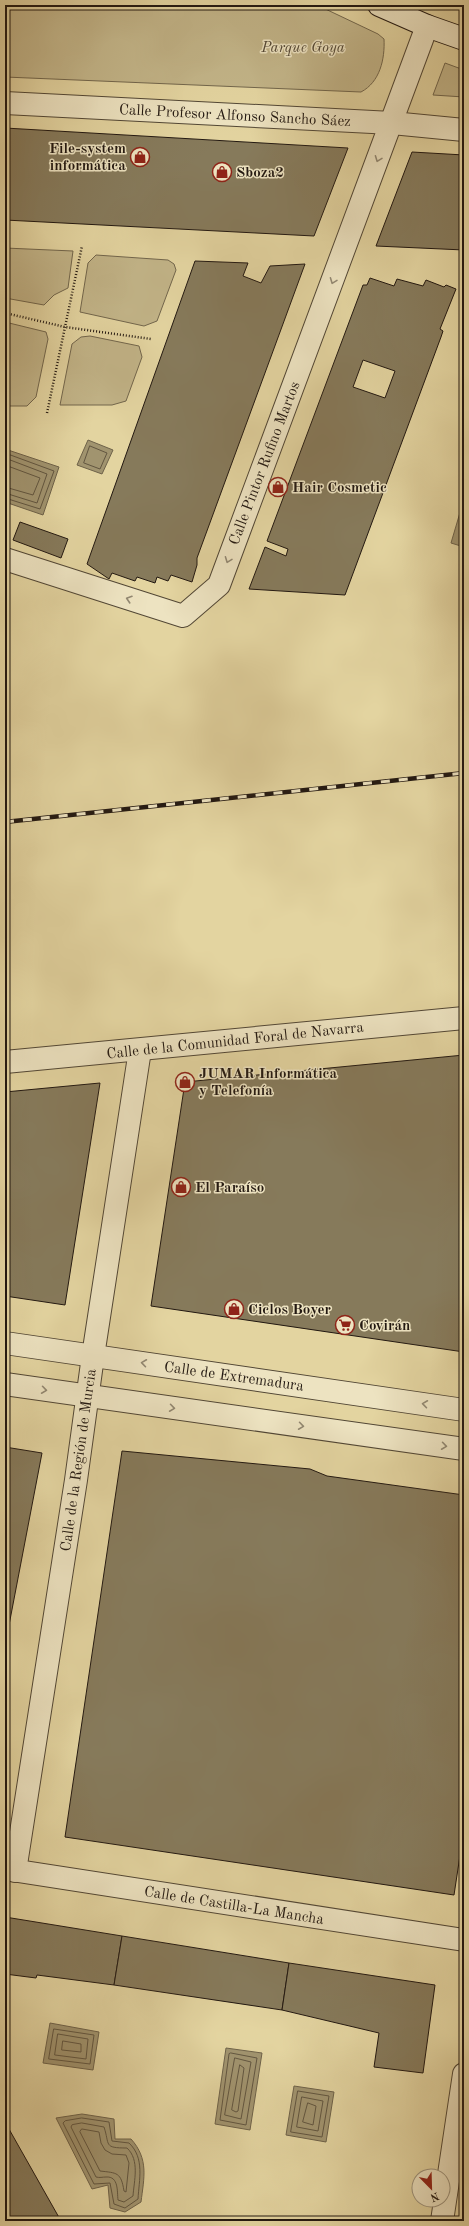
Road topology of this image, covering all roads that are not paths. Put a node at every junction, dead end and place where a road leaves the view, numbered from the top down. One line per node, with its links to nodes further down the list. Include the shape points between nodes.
1 (379, 5): 2 (street)
2 (427, 26): 3 (street); 5 (street)
3 (464, 39)
4 (5, 103): 5 (street, Calle Profesor Alfonso Sancho Sáez)
5 (392, 123): 6 (street, Calle Profesor Alfonso Sancho Sáez); 7 (street, Calle Pintor Rufino Martos, one-way to 7, via 219,585 183,616)
6 (464, 130)
7 (5, 559)
8 (464, 1018): 9 (street, Calle de la Comunidad Foral de Navarra)
9 (140, 1050): 10 (street, Calle de la Comunidad Foral de Navarra); 12 (street, Calle de la Región de Murcia)
10 (5, 1062)
11 (5, 1343): 12 (street, Calle de Extremadura)
12 (93, 1356): 14 (street, Calle de la Región de Murcia); 15 (street, Calle de Extremadura, one-way to 12)
13 (5, 1384): 14 (street, one-way to 14)
14 (88, 1397): 16 (street, one-way to 16); 17 (street, Calle de la Región de Murcia)
15 (464, 1410)
16 (464, 1449)
17 (10, 1870): 18 (street, Calle de Castilla-La Mancha)
18 (464, 1940)
19 (464, 2074): 20 (street)
20 (442, 2221)

